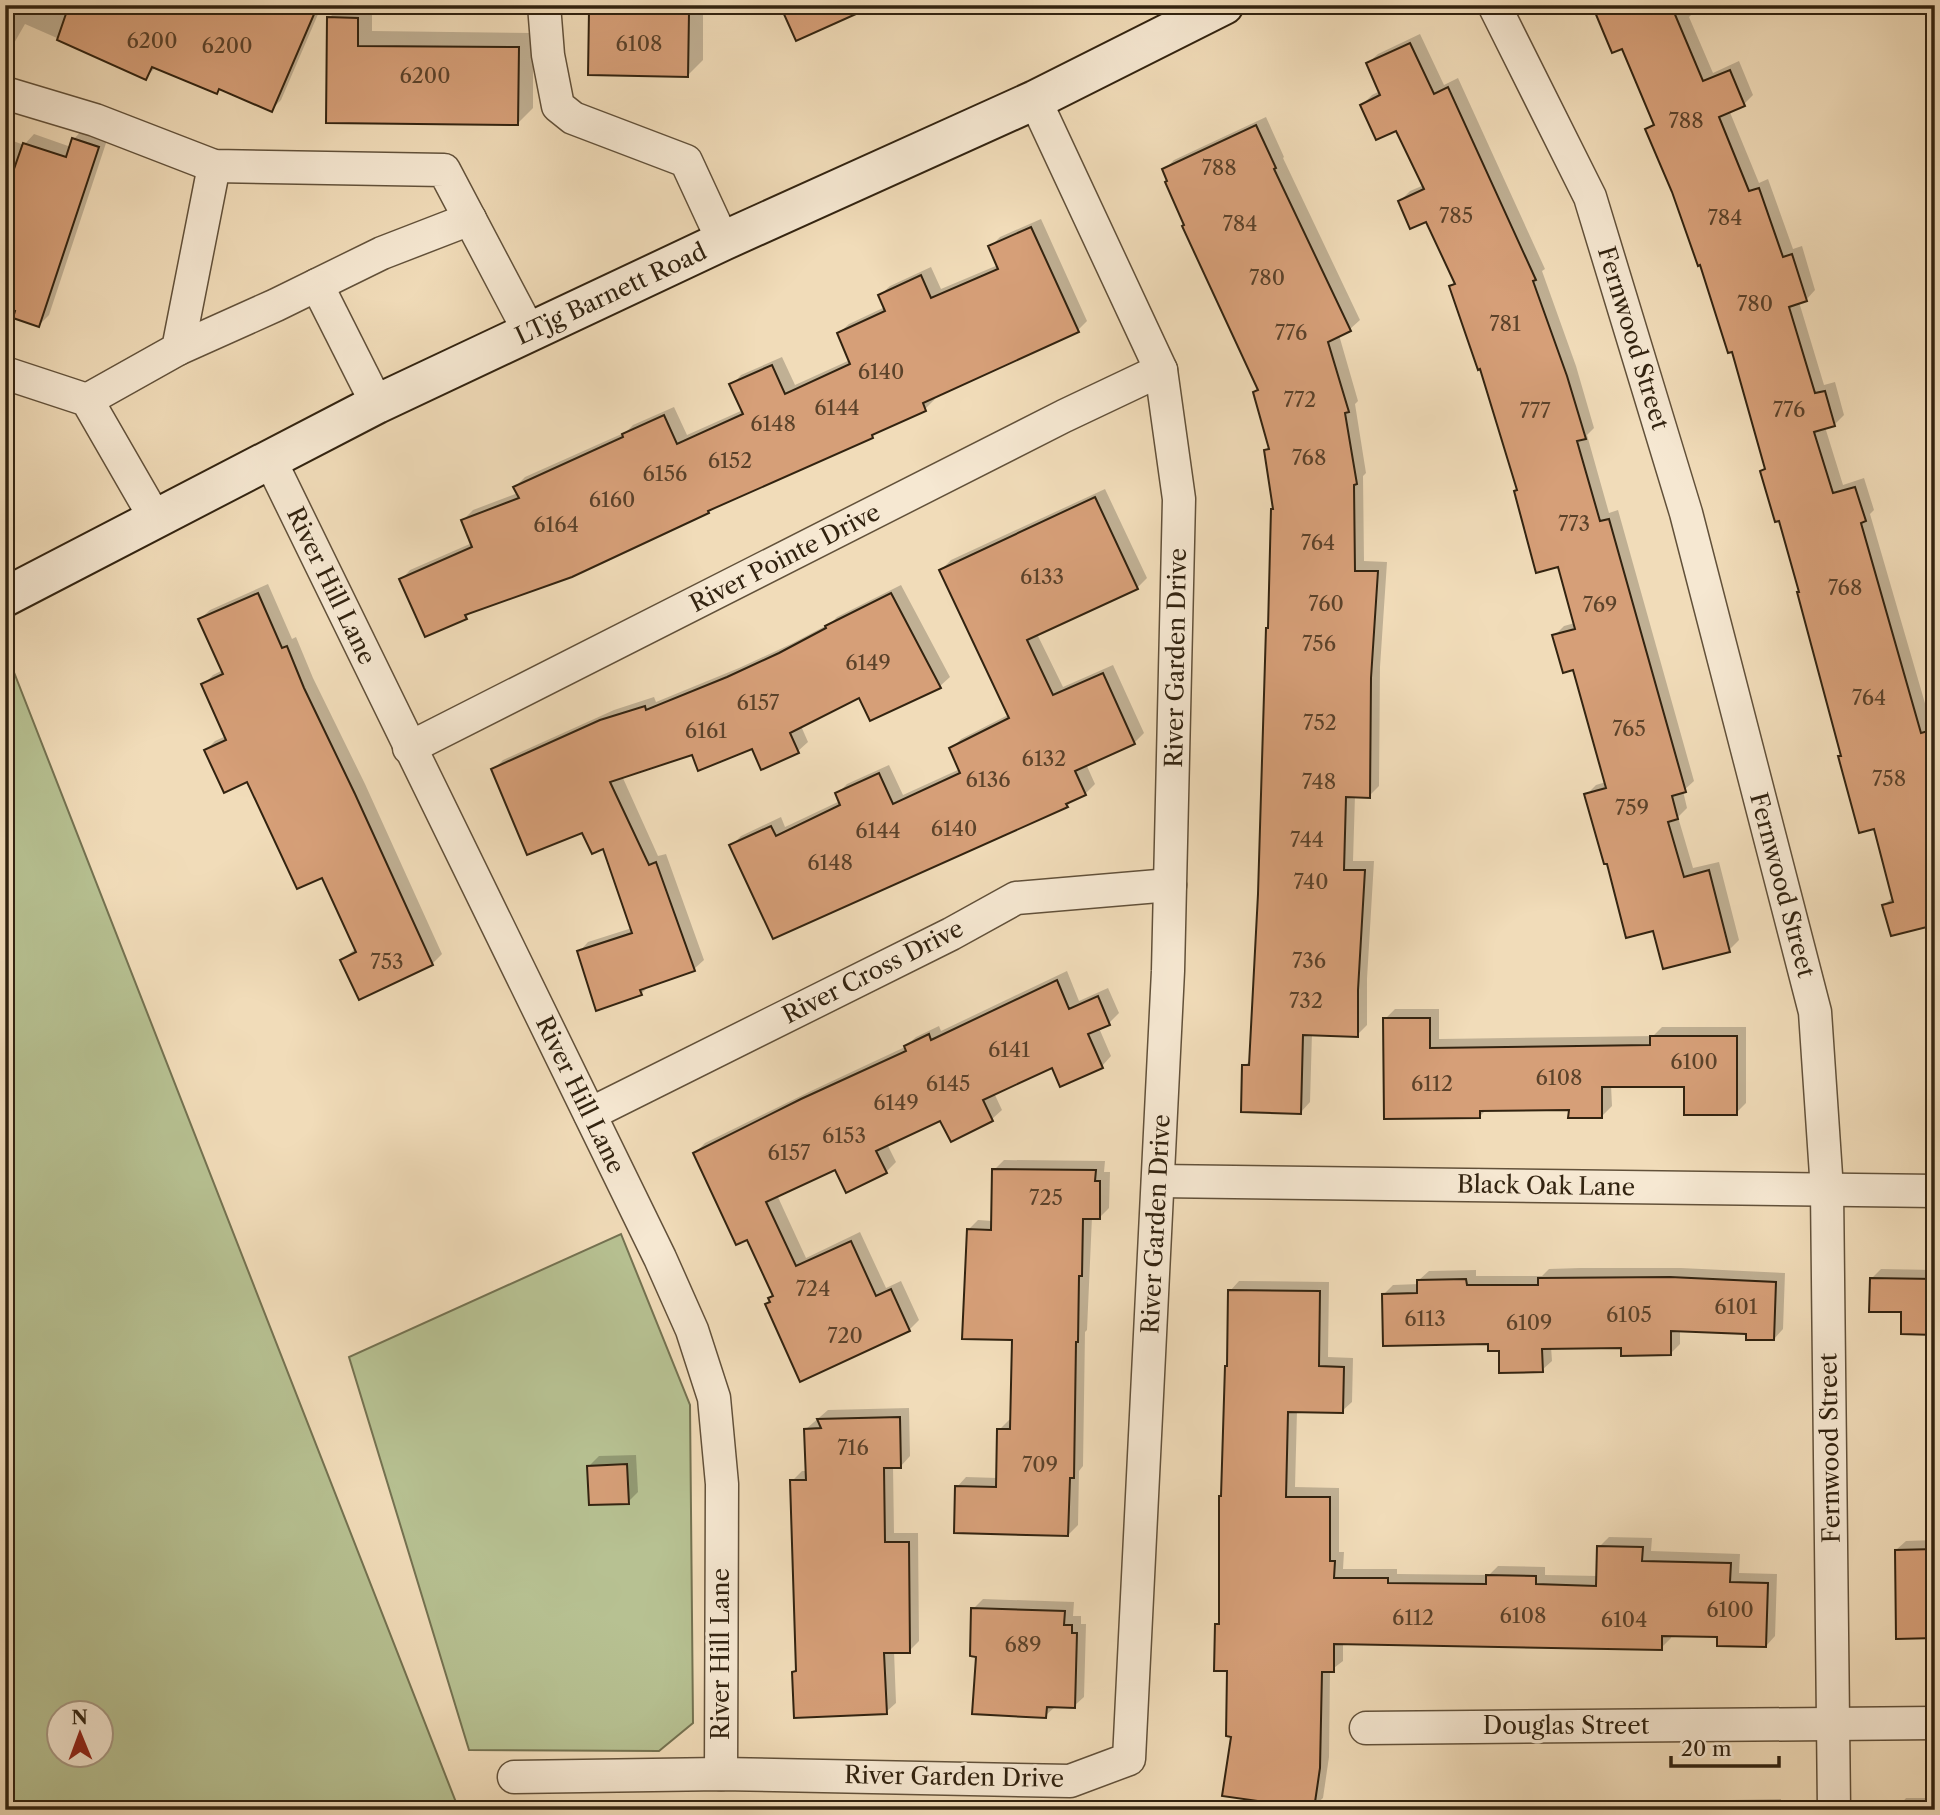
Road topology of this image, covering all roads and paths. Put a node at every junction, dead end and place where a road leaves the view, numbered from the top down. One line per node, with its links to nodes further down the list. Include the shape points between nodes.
1 (544, 5): 8 (street, via 558,106 573,118 686,161)
2 (1224, 5): 5 (street, LTjg Barnett Road)
3 (1494, 5): 23 (street, Fernwood Street, via 1590,197 1686,513 1815,1012)
4 (5, 93): 6 (street, via 95,120)
5 (1035, 100): 8 (street, LTjg Barnett Road); 12 (street, River Garden Drive)
6 (214, 166): 7 (street, via 444,170); 11 (street)
7 (470, 219): 9 (street, via 382,253); 10 (street)
8 (723, 242): 10 (street, LTjg Barnett Road)
9 (317, 285): 11 (street); 15 (street)
10 (530, 333): 15 (street, LTjg Barnett Road)
11 (178, 349): 14 (street)
12 (1161, 370): 19 (street, River Pointe Drive); 20 (street, River Garden Drive, via 1179,499)
13 (5, 373): 14 (street)
14 (87, 400): 17 (street)
15 (377, 404): 16 (street, LTjg Barnett Road)
16 (270, 460): 17 (street, LTjg Barnett Road); 19 (street, River Hill Lane)
17 (155, 518): 18 (street, LTjg Barnett Road)
18 (5, 597)
19 (409, 748): 21 (street, River Hill Lane)
20 (1170, 885): 21 (street, River Cross Drive, via 1016,898); 22 (street, River Garden Drive)
21 (590, 1114): 28 (street, River Hill Lane, via 687,1318 714,1398 722,1484)
22 (1158, 1181): 23 (street, Black Oak Lane); 28 (street, River Garden Drive, via 1129,1759 1070,1781)
23 (1827, 1190): 24 (street, Black Oak Lane); 26 (street, Fernwood Street)
24 (1935, 1191)
25 (1935, 1723): 26 (street, Douglas Street)
26 (1833, 1724): 27 (street, Douglas Street); 30 (street, Fernwood Street)
27 (1366, 1728)
28 (721, 1774): 29 (street, River Garden Drive)
29 (514, 1777)
30 (1834, 1810)

